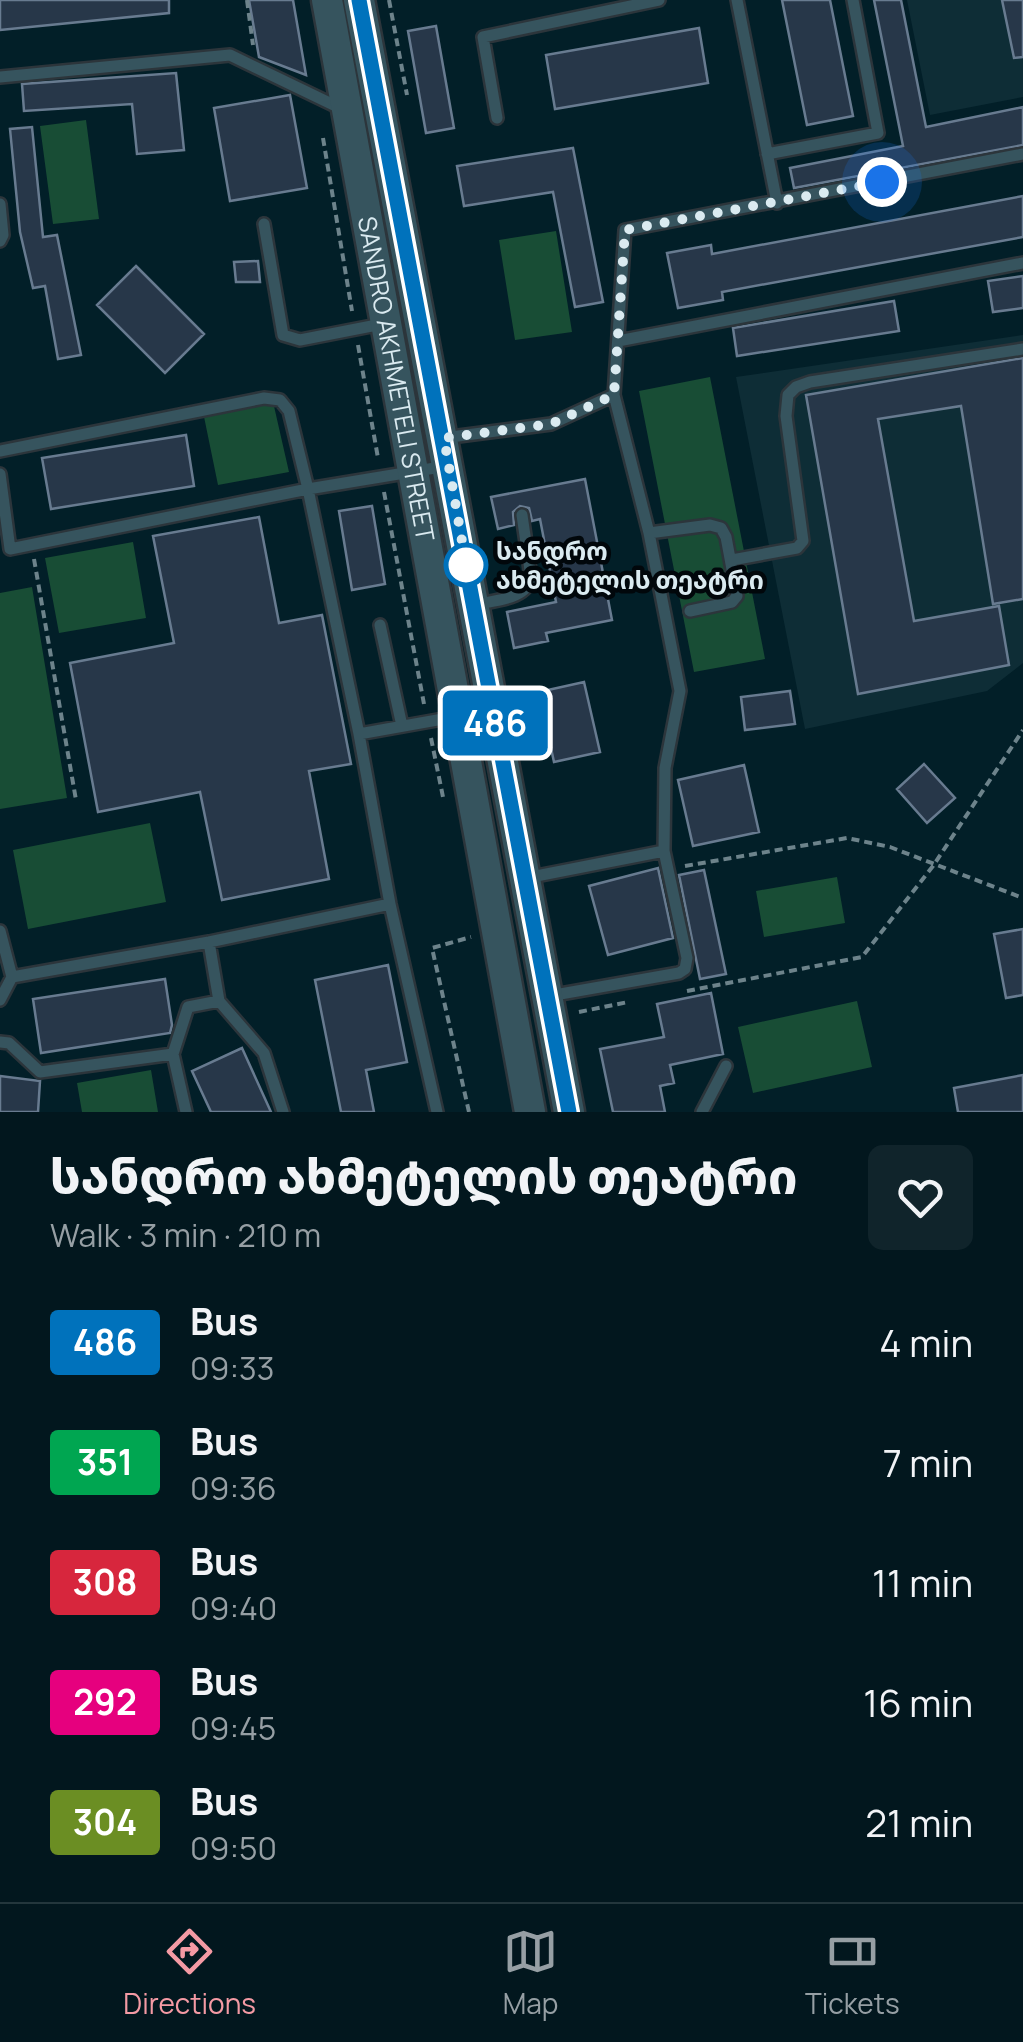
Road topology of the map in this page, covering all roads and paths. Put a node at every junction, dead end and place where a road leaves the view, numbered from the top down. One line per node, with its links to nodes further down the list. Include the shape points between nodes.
1 (247, 0): 8 (path)
2 (327, 0): 11 (main road, SANDRO AKHMETELI STREET)
3 (359, 0): 13 (main road, SANDRO AKHMETELI STREET)
4 (658, 0): 7 (lane)
5 (737, 0): 15 (lane)
6 (853, 0): 15 (lane, via 878,133)
7 (619, 4): 12 (lane, via 483,37)
8 (256, 65): 9 (lane, via 230,54); 10 (lane)
9 (0, 77)
10 (315, 94): 11 (lane); 23 (path)
11 (348, 113): 14 (main road, SANDRO AKHMETELI STREET)
12 (498, 118)
13 (386, 147): 14 (main road); 28 (main road, SANDRO AKHMETELI STREET)
14 (355, 153): 22 (main road, SANDRO AKHMETELI STREET)
15 (767, 154): 17 (lane)
16 (1023, 154): 17 (lane)
17 (776, 203): 24 (lane, via 625,230)
18 (0, 204): 20 (lane)
19 (264, 224): 23 (lane, via 284,335 300,340)
20 (0, 240)
21 (1023, 263): 24 (lane)
22 (386, 324): 23 (lane); 29 (main road, SANDRO AKHMETELI STREET)
23 (355, 331): 31 (path)
24 (618, 341): 26 (lane)
25 (1023, 349): 36 (lane, via 796,386 786,416 803,540 797,548)
26 (614, 395): 28 (lane, via 551,424); 34 (lane)
27 (0, 451): 32 (lane, via 264,398 280,400 289,412)
28 (446, 452): 29 (lane); 37 (main road, SANDRO AKHMETELI STREET)
29 (414, 472): 31 (lane); 40 (main road, SANDRO AKHMETELI STREET)
30 (0, 474): 35 (lane, via 10,549)
31 (381, 476): 32 (lane); 41 (path)
32 (308, 489): 35 (lane); 44 (lane)
33 (522, 515): 37 (lane, via 530,587)
34 (649, 533): 36 (lane, via 721,528); 49 (lane, via 680,690 665,768)
35 (32, 545): 47 (path)
36 (732, 560): 38 (lane, via 737,596)
37 (474, 604): 45 (main road, SANDRO AKHMETELI STREET)
38 (690, 611)
39 (380, 625): 42 (lane)
40 (458, 716): 41 (lane); 46 (main road, SANDRO AKHMETELI STREET)
41 (427, 722): 42 (lane); 48 (path)
42 (402, 726): 44 (lane)
43 (1023, 730): 50 (path)
44 (359, 734): 54 (lane)
45 (504, 771): 46 (main road); 52 (main road, SANDRO AKHMETELI STREET)
46 (469, 776): 72 (main road, SANDRO AKHMETELI STREET)
47 (76, 800)
48 (444, 800)
49 (664, 852): 51 (lane); 52 (lane)
50 (934, 866): 51 (path, via 847,838); 53 (path); 59 (path, via 862,957)
51 (668, 868): 60 (lane, via 685,969)
52 (524, 878): 60 (main road, SANDRO AKHMETELI STREET)
53 (1023, 898)
54 (390, 904): 57 (lane); 70 (lane)
55 (0, 931): 58 (lane)
56 (472, 937): 71 (path, via 432,948)
57 (209, 942): 58 (lane); 63 (lane)
58 (12, 977): 61 (lane)
59 (674, 993)
60 (547, 996): 73 (main road, SANDRO AKHMETELI STREET)
61 (0, 1000)
62 (636, 1000): 64 (path)
63 (219, 1002): 66 (lane, via 188,1008); 69 (lane, via 264,1053)
64 (579, 1012)
65 (0, 1042): 66 (lane, via 40,1072)
66 (173, 1054): 68 (lane)
67 (726, 1066): 74 (lane)
68 (186, 1112)
69 (283, 1112)
70 (436, 1112)
71 (468, 1112)
72 (530, 1112)
73 (569, 1112)
74 (702, 1112)

